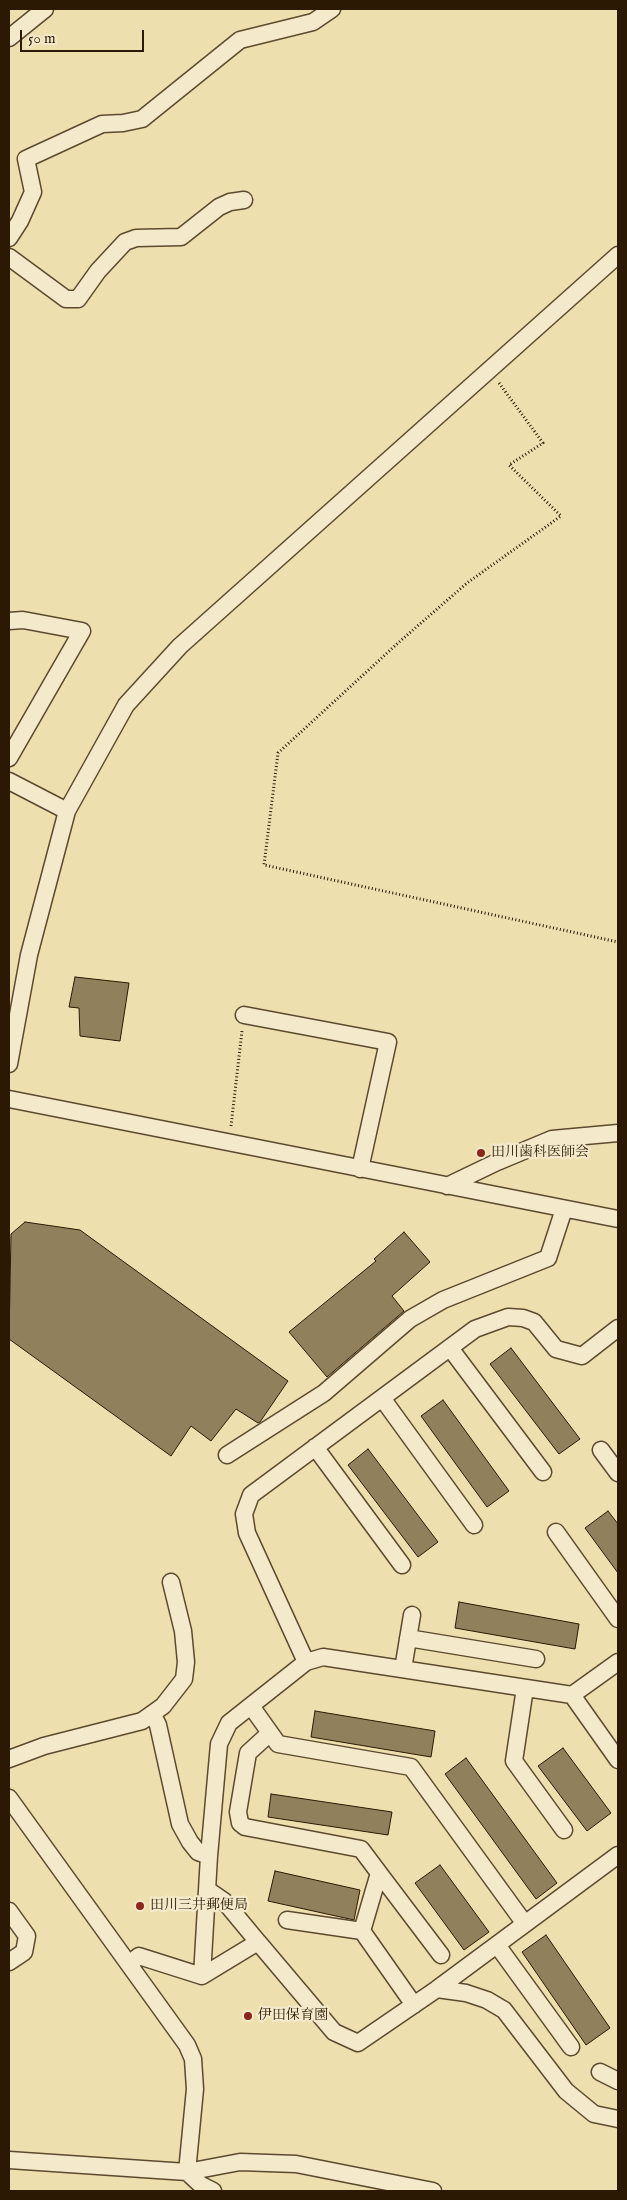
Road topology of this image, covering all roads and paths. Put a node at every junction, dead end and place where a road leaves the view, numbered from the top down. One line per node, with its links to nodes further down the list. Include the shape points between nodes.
1 (45, 9): 3 (street)
2 (332, 9): 6 (street, via 314,22 240,40 142,119 102,124 26,159 33,192)
3 (31, 15): 4 (street)
4 (9, 38)
5 (244, 200): 8 (street, via 219,207 181,237 136,238 125,242 78,299 66,299)
6 (9, 238)
7 (618, 255): 13 (street, via 180,646 126,705)
8 (9, 257)
9 (496, 379): 14 (path, via 543,443 509,465 561,516 467,583 278,753 264,865)
10 (9, 621): 11 (street, via 23,620 82,631)
11 (9, 758)
12 (9, 781): 13 (street)
13 (68, 811): 16 (street, via 30,956)
14 (618, 942)
15 (244, 1015): 19 (path); 20 (street, via 388,1042)
16 (9, 1064)
17 (9, 1099): 19 (street)
18 (618, 1134): 21 (street, via 552,1139)
19 (229, 1143): 20 (street)
20 (360, 1169): 21 (street)
21 (447, 1186): 22 (street)
22 (564, 1209): 23 (street); 29 (street, via 548,1258 443,1300 410,1319 324,1394)
23 (618, 1219)
24 (618, 1329): 25 (street, via 582,1356 556,1349 534,1322 508,1317 475,1330)
25 (450, 1348): 26 (street); 30 (street)
26 (382, 1398): 27 (street); 32 (street)
27 (316, 1447): 34 (street); 40 (street, via 251,1494 244,1514 247,1533)
28 (601, 1450): 31 (street)
29 (227, 1455)
30 (543, 1472)
31 (618, 1474)
32 (474, 1525)
33 (556, 1532): 37 (street)
34 (402, 1565)
35 (171, 1582): 46 (street, via 185,1647 184,1679)
36 (412, 1615): 38 (street)
37 (618, 1619)
38 (408, 1638): 39 (street); 42 (street)
39 (536, 1659)
40 (306, 1662): 42 (street, via 323,1658); 45 (street)
41 (618, 1662): 44 (street)
42 (403, 1670): 43 (street)
43 (525, 1688): 44 (street); 51 (street, via 514,1761)
44 (572, 1695): 49 (street)
45 (251, 1706): 47 (street); 52 (street, via 229,1723 220,1744)
46 (153, 1715): 48 (street, via 142,1721 44,1746); 52 (street, via 180,1824 198,1852)
47 (270, 1733): 54 (street, via 248,1753 238,1812 240,1822 245,1827 361,1850); 58 (street, via 278,1744 411,1768)
48 (9, 1759)
49 (618, 1760)
50 (9, 1798): 64 (street)
51 (564, 1830)
52 (210, 1856): 55 (street)
53 (618, 1856): 58 (street)
54 (379, 1873): 59 (street); 62 (street)
55 (208, 1890): 60 (street, via 224,1900); 65 (street)
56 (9, 1911): 63 (street, via 27,1936 24,1952)
57 (287, 1920): 59 (street)
58 (525, 1924): 61 (street)
59 (362, 1931): 67 (street)
60 (258, 1942): 65 (street); 67 (street, via 334,2032 358,2043)
61 (497, 1945): 66 (street); 68 (street)
62 (440, 1955)
63 (9, 1962)
64 (129, 1964): 65 (street, via 139,1956); 73 (street, via 187,2045 193,2059 195,2089)
65 (202, 1976)
66 (437, 1989): 67 (street); 71 (street, via 466,1993 504,2010 566,2091 594,2114)
67 (414, 2005)
68 (571, 2046)
69 (600, 2072): 70 (street)
70 (618, 2080)
71 (618, 2119)
72 (9, 2160): 73 (street)
73 (187, 2172): 74 (street); 75 (street, via 240,2162 296,2164)
74 (213, 2191)
75 (433, 2191)

